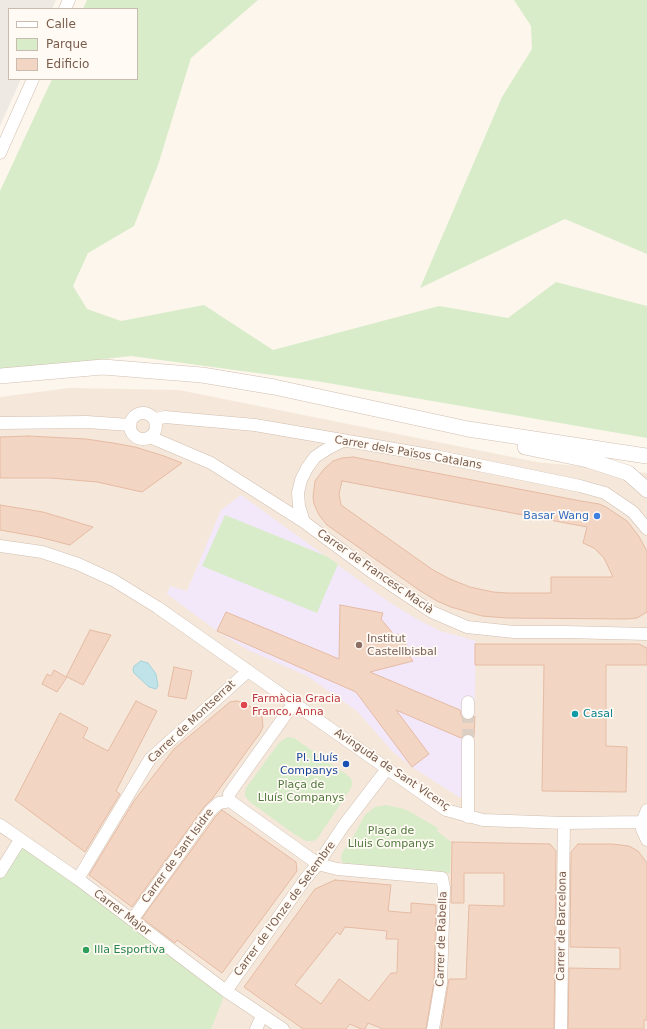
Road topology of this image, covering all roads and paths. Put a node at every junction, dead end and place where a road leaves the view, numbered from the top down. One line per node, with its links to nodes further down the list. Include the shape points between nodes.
1 (34, 80): 2 (street)
2 (0, 153)
3 (0, 376): 7 (street, via 103,367 202,375 274,387)
4 (155, 419): 6 (street, via 149,413 140,413 133,417); 8 (street, via 155,431); 9 (street, Carrer dels Països Catalans, via 165,417 254,425)
5 (0, 423): 6 (street, via 87,422)
6 (130, 425): 8 (street, Carrer de Francesc Macià, via 132,433 138,438)
7 (468, 429): 10 (street); 11 (street, via 525,447 588,460 628,473)
8 (150, 437): 12 (street, Carrer de Francesc Macià, via 211,463)
9 (343, 441): 12 (street, via 315,458 301,480 298,493); 13 (street, Carrer dels Països Catalans, via 435,456 605,493 633,512)
10 (647, 456)
11 (647, 490)
12 (304, 522): 15 (street, Carrer de Francesc Macià, via 432,612 467,627 514,632)
13 (647, 529)
14 (0, 546): 16 (street, Avinguda de Sant Vicenç, via 42,552 78,564 113,580)
15 (647, 634)
16 (248, 670): 17 (street, Avinguda de Sant Vicenç); 30 (street, Carrer de Montserrat, via 150,759)
17 (294, 704): 19 (street, Avinguda de Sant Vicenç); 20 (street, via 229,794)
18 (468, 741): 22 (street)
19 (387, 769): 22 (street, Avinguda de Sant Vicenç, via 446,810); 28 (street, Carrer de l'Onze de Setembre)
20 (230, 801): 28 (street); 31 (street, Carrer de Sant Isidre, via 219,803 210,811)
21 (647, 810): 23 (street)
22 (468, 817): 24 (street, Avinguda de Sant Vicenç, via 483,820)
23 (642, 822): 24 (street, Avinguda de Sant Vicenç); 27 (street)
24 (564, 823): 37 (street, Carrer de Barcelona)
25 (0, 825): 26 (street, Carrer Major)
26 (20, 840): 29 (street); 30 (street, Carrer Major)
27 (647, 840)
28 (318, 864): 32 (street, Carrer de l'Onze de Setembre); 36 (street, Carrer de Rabella, via 337,869 442,878 444,888 441,982)
29 (0, 872)
30 (78, 879): 31 (street, Carrer Major)
31 (132, 920): 32 (street, Carrer Major)
32 (226, 991): 33 (street, Carrer Major)
33 (262, 1016): 34 (street); 35 (street, Carrer Major)
34 (256, 1029)
35 (282, 1029)
36 (433, 1029)
37 (561, 1029)

